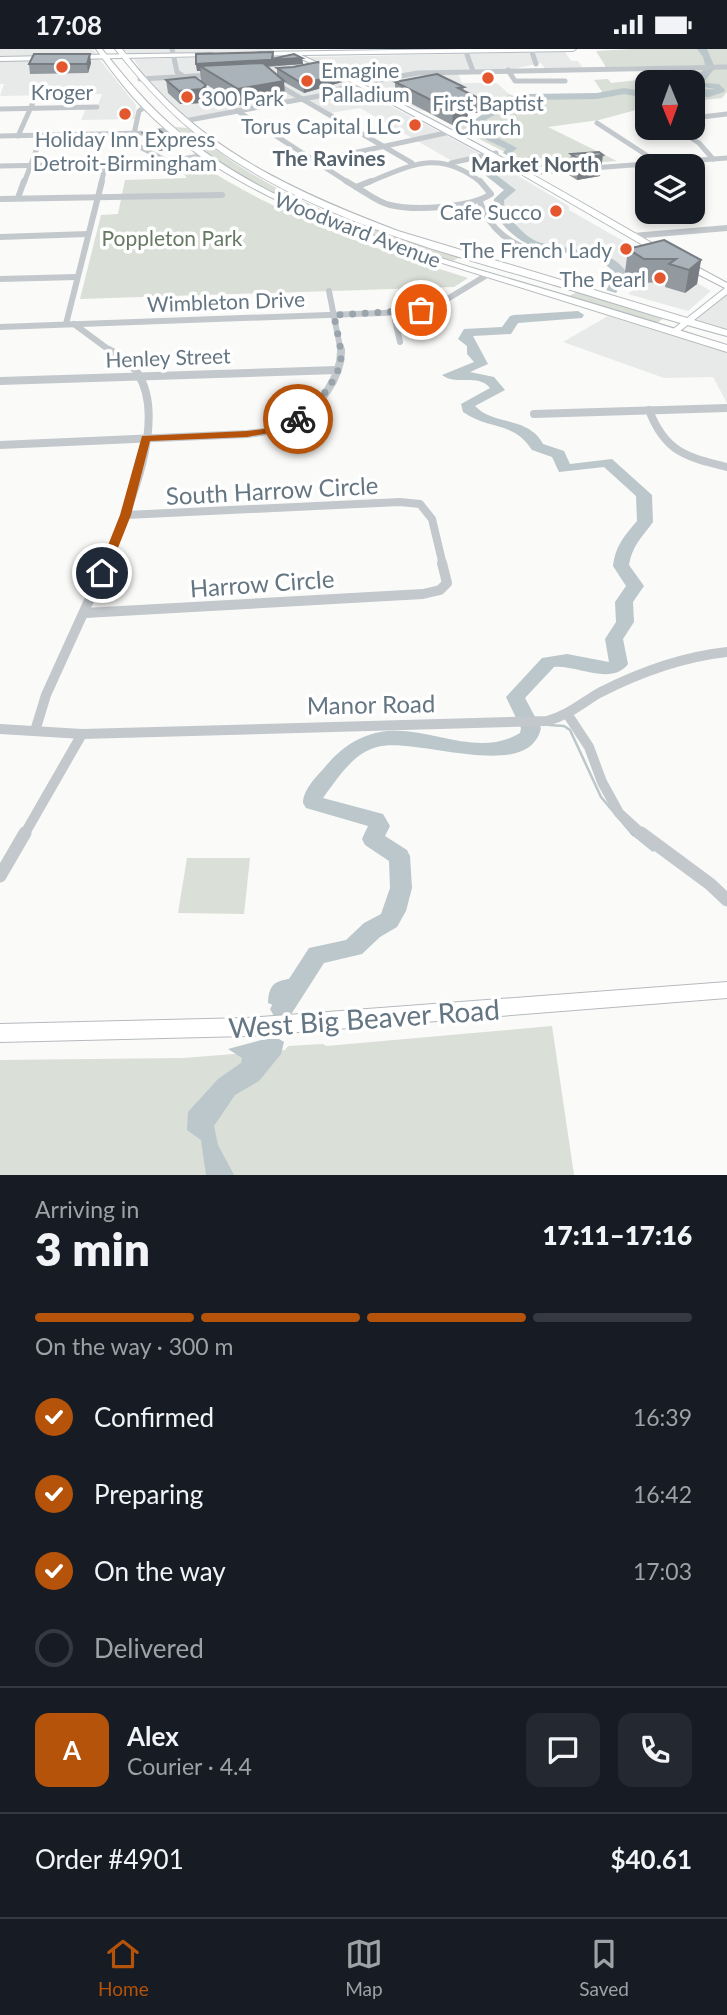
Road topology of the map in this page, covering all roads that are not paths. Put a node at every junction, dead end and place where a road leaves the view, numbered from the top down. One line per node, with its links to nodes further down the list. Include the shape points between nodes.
1 (99, 49): 10 (main road)
2 (116, 49): 10 (main road); 15 (main road, Woodward Avenue)
3 (281, 49): 12 (street)
4 (531, 49): 5 (street); 6 (street); 18 (street)
5 (573, 49)
6 (466, 50): 8 (street); 27 (street)
7 (333, 51): 8 (street); 12 (street)
8 (400, 51)
9 (172, 52): 13 (street); 15 (street); 31 (street, via 174,68)
10 (104, 53): 14 (street); 15 (street); 19 (main road, Woodward Avenue)
11 (251, 54): 12 (street)
12 (292, 54): 20 (street)
13 (217, 55)
14 (70, 57)
15 (123, 57): 33 (main road, Woodward Avenue)
16 (59, 58): 17 (street)
17 (0, 59)
18 (536, 64): 24 (street); 25 (street)
19 (109, 65): 28 (main road, Woodward Avenue); 33 (main road, via 122,64 132,78)
20 (320, 66): 22 (street); 35 (street)
21 (727, 67): 25 (street)
22 (309, 68)
23 (508, 70): 24 (street); 27 (street); 34 (street, via 515,81)
24 (522, 70): 25 (street)
25 (543, 70)
26 (460, 71): 27 (street); 32 (street); 35 (street)
27 (473, 71)
28 (117, 75): 36 (main road, via 124,76 135,90); 41 (main road, Woodward Avenue)
29 (217, 75): 31 (street)
30 (267, 75): 40 (street)
31 (185, 77): 33 (street); 45 (street)
32 (464, 79)
33 (140, 80): 36 (main road, Woodward Avenue)
34 (565, 81)
35 (358, 83): 37 (street); 39 (street); 40 (street)
36 (149, 89): 48 (main road, Woodward Avenue)
37 (371, 91): 39 (street); 51 (street)
38 (36, 96): 43 (street)
39 (326, 99): 40 (street)
40 (305, 100): 45 (street); 57 (street)
41 (141, 104): 48 (main road, via 153,107 169,123); 50 (main road, Woodward Avenue); 52 (street)
42 (97, 107): 43 (street)
43 (30, 108): 44 (street); 55 (street)
44 (0, 109)
45 (241, 113): 48 (street); 64 (street)
46 (727, 114): 47 (street)
47 (705, 117)
48 (184, 121): 86 (main road, Woodward Avenue, via 262,175 314,202)
49 (597, 123): 59 (street)
50 (171, 129): 52 (street); 60 (main road, Woodward Avenue)
51 (452, 132): 57 (street); 58 (street)
52 (131, 134): 53 (street); 65 (street, via 140,147)
53 (42, 135): 55 (street); 71 (street)
54 (0, 136): 55 (street)
55 (18, 136)
56 (696, 140): 62 (street)
57 (384, 146): 64 (street); 66 (street)
58 (493, 153): 67 (street); 72 (street)
59 (645, 154)
60 (205, 155): 65 (street); 87 (main road, Woodward Avenue, via 243,182 294,208)
61 (727, 157): 62 (street)
62 (713, 159): 63 (street)
63 (705, 160)
64 (316, 161): 73 (street)
65 (170, 162): 68 (street)
66 (412, 163): 67 (street); 73 (street)
67 (451, 163): 79 (street, via 479,179 489,191 490,196)
68 (106, 164): 71 (street); 75 (street)
69 (635, 164): 72 (street)
70 (0, 166): 71 (street)
71 (30, 166): 76 (street)
72 (528, 172): 78 (street)
73 (356, 187): 79 (street, via 393,206)
74 (222, 195): 75 (street)
75 (98, 197): 76 (street); 81 (street)
76 (18, 198): 77 (street)
77 (0, 199)
78 (576, 201): 83 (street)
79 (480, 202): 84 (street, via 498,233)
80 (727, 228): 83 (street)
81 (88, 235): 82 (street); 89 (street)
82 (0, 236)
83 (636, 236): 85 (street)
84 (538, 253)
85 (673, 257): 92 (street)
86 (477, 259): 87 (main road, via 459,260); 91 (main road, Woodward Avenue)
87 (454, 265): 88 (main road, Woodward Avenue)
88 (487, 275): 94 (main road, Woodward Avenue); 95 (street, Wimbleton Drive, via 436,306)
89 (78, 277): 90 (street); 98 (street)
90 (0, 279)
91 (572, 288): 94 (main road, via 569,293); 97 (main road, Woodward Avenue)
92 (727, 288): 97 (street)
93 (329, 291): 96 (street)
94 (553, 295): 101 (main road, Woodward Avenue)
95 (398, 313): 96 (street, Wimbleton Drive); 104 (street)
96 (334, 315): 98 (street, Wimbleton Drive); 106 (street, via 341,354)
97 (687, 321): 101 (street); 102 (main road, Woodward Avenue)
98 (70, 324): 99 (street, Wimbleton Drive); 107 (street, via 129,363)
99 (12, 326): 100 (street, Wimbleton Drive); 103 (street)
100 (0, 327)
101 (675, 332): 105 (main road, Woodward Avenue)
102 (727, 333)
103 (0, 336)
104 (400, 342)
105 (727, 349)
106 (337, 370): 107 (street, Henley Street); 112 (street, via 306,414 284,426 247,434)
107 (140, 376): 108 (street, Henley Street); 112 (street, via 149,407)
108 (0, 381)
109 (727, 408): 110 (street)
110 (649, 410): 111 (street); 114 (street, via 659,437 670,448)
111 (534, 414)
112 (146, 438): 113 (street); 115 (street)
113 (0, 445)
114 (727, 467)
115 (126, 515): 116 (street, South Harrow Circle, via 420,504 431,515 447,579); 117 (street)
116 (440, 590): 117 (street, Harrow Circle)
117 (85, 613): 121 (street, via 45,696)
118 (727, 652): 119 (street, Manor Road, via 647,669)
119 (568, 715): 122 (street, Manor Road, via 537,722); 124 (street, via 582,734 619,813)
120 (0, 729): 121 (street, Manor Road)
121 (36, 731): 122 (street, Manor Road)
122 (82, 734): 123 (street)
123 (0, 876)
124 (727, 900)
125 (727, 990): 126 (main road, West Big Beaver Road, via 271,1026)
126 (0, 1033)

